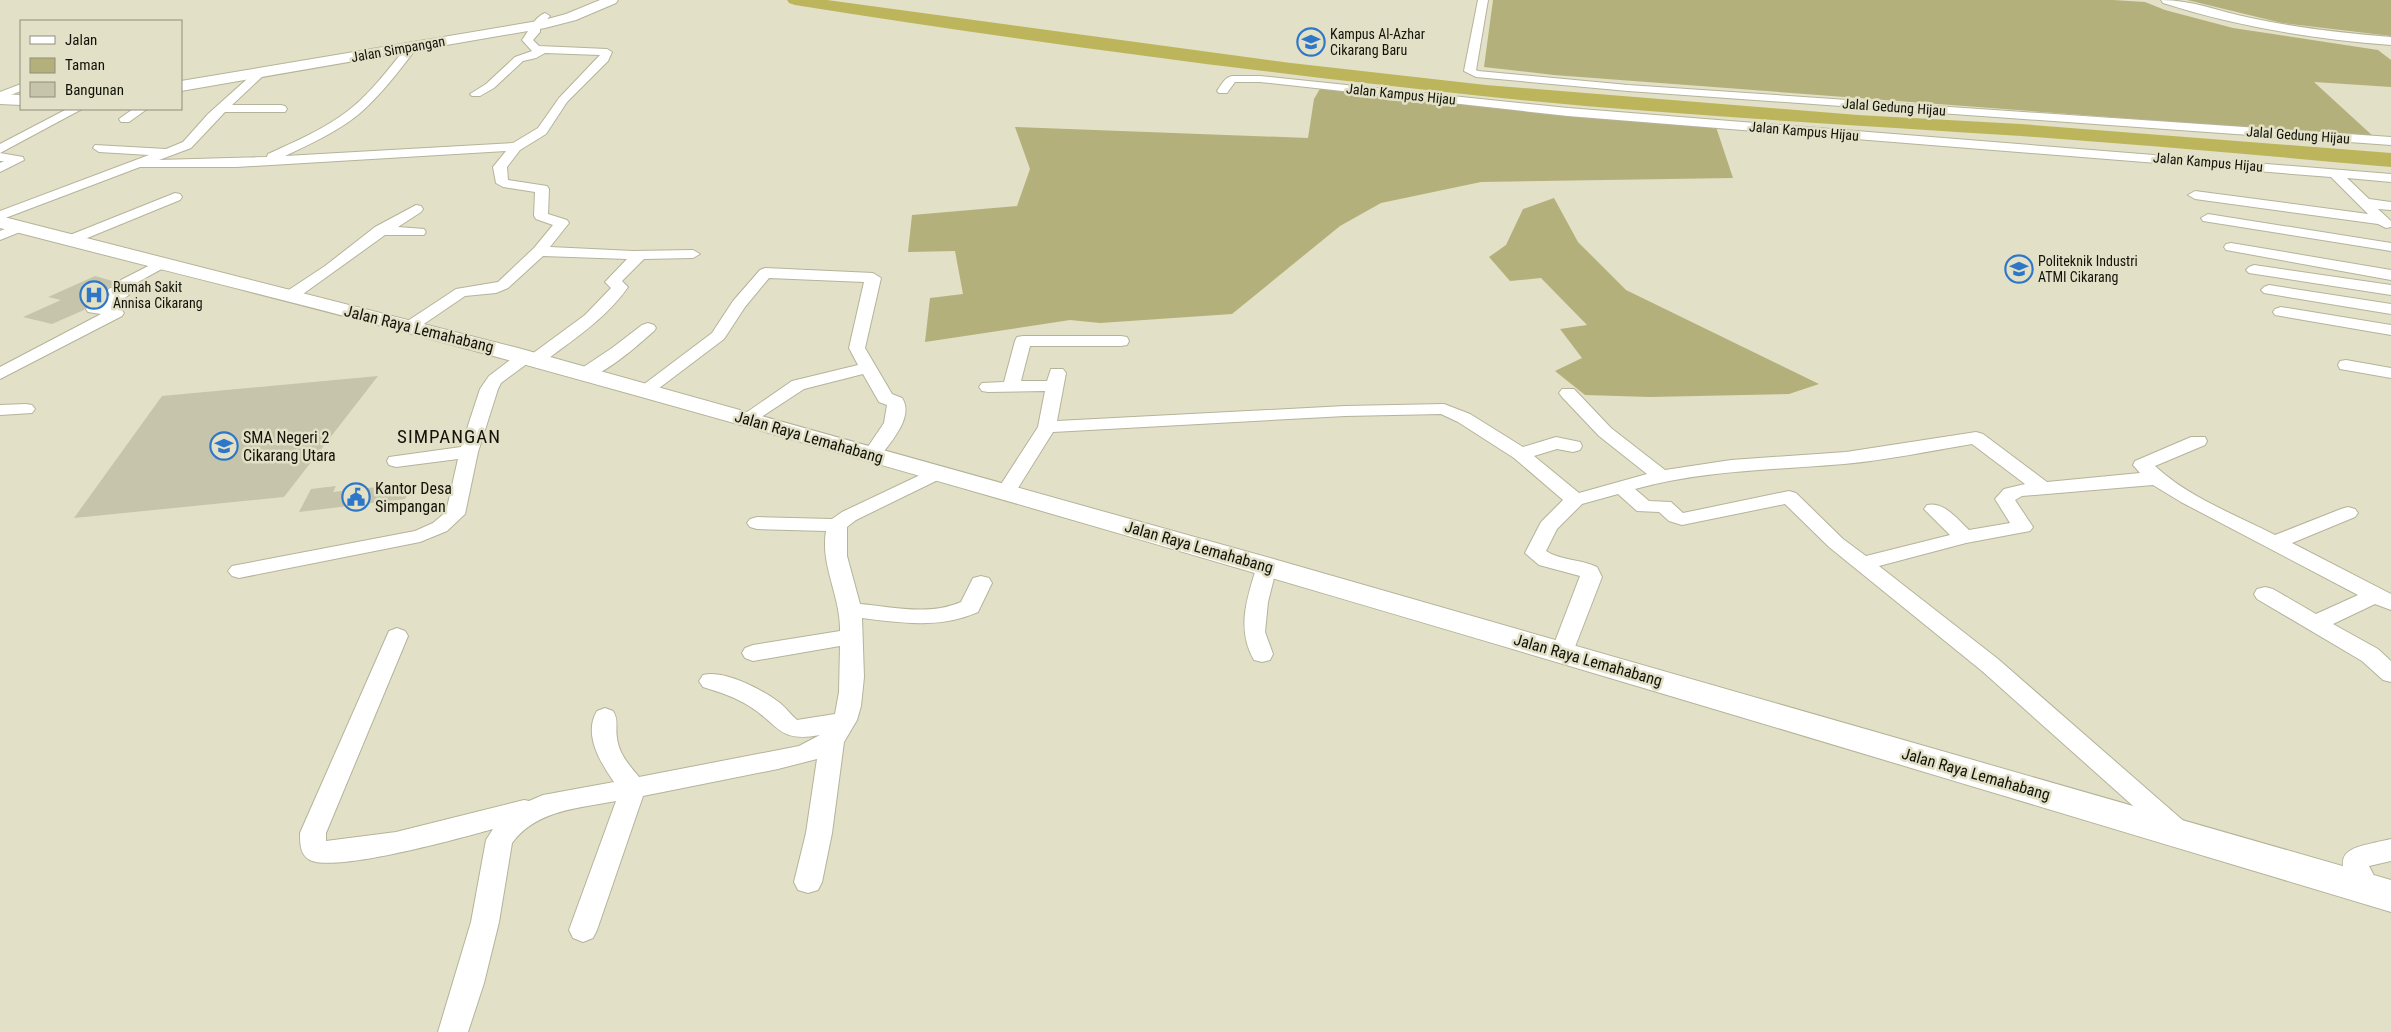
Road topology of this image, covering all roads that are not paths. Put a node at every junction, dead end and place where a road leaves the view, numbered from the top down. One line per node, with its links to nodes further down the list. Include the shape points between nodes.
1 (611, 0): 4 (main road, Jalan Simpangan, via 570,17)
2 (1483, 0): 22 (street, Jalal Gedung Hijau, via 1470,71 1476,74 1628,88)
3 (2168, 0): 5 (main road, via 2240,20)
4 (540, 21): 7 (main road, Jalan Simpangan); 8 (street, via 527,42 535,49)
5 (2347, 38): 6 (main road); 9 (main road)
6 (2391, 41)
7 (412, 46): 10 (main road, Jalan Simpangan); 28 (street, via 374,94 353,112 313,137)
8 (544, 49): 14 (street, via 518,59 490,86); 23 (street, via 608,52 563,100 542,131)
9 (2391, 51)
10 (261, 72): 11 (main road, Jalan Simpangan); 17 (street)
11 (182, 86)
12 (20, 88): 15 (street)
13 (1224, 91): 31 (street, Jalan Kampus Hijau, via 1232,79 1260,79 1568,112)
14 (476, 94)
15 (0, 98): 16 (main road)
16 (20, 100)
17 (222, 108): 18 (street); 26 (street, via 192,141)
18 (281, 109)
19 (74, 110): 25 (street)
20 (139, 110): 21 (street)
21 (124, 119)
22 (2391, 141)
23 (516, 147): 28 (street); 46 (street, via 500,167 503,183 542,189 542,216 562,223)
24 (100, 148): 26 (street)
25 (0, 149)
26 (170, 152): 29 (street)
27 (0, 158): 30 (street, via 18,160)
28 (263, 161): 29 (street)
29 (142, 164): 40 (street)
30 (0, 168)
31 (2334, 173): 32 (street, Jalan Kampus Hijau); 35 (street)
32 (2391, 178)
33 (2195, 195): 39 (street)
34 (175, 197): 43 (street)
35 (2366, 203): 36 (street); 39 (street)
36 (2391, 206)
37 (416, 209): 41 (street)
38 (2208, 218): 45 (street)
39 (2386, 224)
40 (5, 225): 43 (main road, Jalan Raya Lemahabang)
41 (380, 230): 42 (street); 54 (street)
42 (419, 232)
43 (70, 240): 49 (main road, Jalan Raya Lemahabang)
44 (2231, 247): 51 (street)
45 (2391, 247)
46 (539, 251): 47 (street); 57 (street, via 503,285 461,292)
47 (641, 254): 48 (street); 61 (street, via 613,282 620,287 592,318)
48 (693, 254)
49 (162, 263): 54 (main road, Jalan Raya Lemahabang); 65 (street, via 120,287 122,295 94,309 116,313)
50 (2254, 270): 53 (street)
51 (2391, 275)
52 (2269, 290): 55 (street)
53 (2391, 290)
54 (290, 296): 57 (main road, Jalan Raya Lemahabang)
55 (2391, 309)
56 (2281, 312): 59 (street)
57 (409, 327): 61 (main road, Jalan Raya Lemahabang)
58 (648, 328): 66 (street)
59 (2391, 330)
60 (1121, 341): 68 (street, via 1023,342)
61 (530, 358): 66 (main road, Jalan Raya Lemahabang); 77 (street, via 494,380)
62 (2346, 365): 64 (street)
63 (868, 368): 69 (street, via 857,348 873,278 765,273 718,336); 73 (street, via 798,385); 78 (street, via 885,398 896,402 898,411 892,426)
64 (2391, 373)
65 (0, 374)
66 (585, 374): 69 (main road, Jalan Raya Lemahabang)
67 (988, 387): 68 (street)
68 (1012, 387): 74 (street, via 1056,380)
69 (644, 391): 73 (main road, Jalan Raya Lemahabang)
70 (1568, 393): 82 (street, via 1604,432)
71 (26, 409): 72 (street)
72 (0, 410)
73 (746, 419): 78 (main road, Jalan Raya Lemahabang)
74 (1047, 427): 79 (street, via 1344,411 1444,409); 86 (street)
75 (2198, 441): 83 (street, via 2142,465)
76 (1573, 446): 79 (street, via 1556,443)
77 (469, 452): 80 (street); 96 (street, via 455,514 440,528 420,536)
78 (872, 454): 81 (main road, Jalan Raya Lemahabang)
79 (1521, 454): 87 (street)
80 (396, 461)
81 (937, 472): 86 (main road, Jalan Raya Lemahabang); 91 (street)
82 (1661, 476): 84 (street); 85 (street, via 1846,458 1976,438)
83 (2157, 479): 85 (street); 93 (street)
84 (1621, 487): 87 (street); 94 (street, via 1644,507 1664,506 1682,518 1789,497)
85 (2042, 487): 92 (street, via 2018,490 2005,499 2023,526)
86 (1006, 492): 95 (main road, Jalan Raya Lemahabang)
87 (1575, 500): 104 (street, via 1548,526 1535,553 1540,558 1590,572 1591,578)
88 (1934, 509): 92 (street)
89 (2348, 513): 93 (street)
90 (757, 523): 91 (street)
91 (837, 525): 100 (street, via 833,545)
92 (1965, 537): 94 (street)
93 (2274, 543): 99 (street)
94 (1862, 564): 113 (street, via 1990,665)
95 (1267, 566): 104 (main road, Jalan Raya Lemahabang); 106 (street, via 1257,602 1254,632)
96 (239, 571)
97 (981, 583): 100 (street, via 970,607 954,614 918,617)
98 (2265, 594): 101 (street)
99 (2384, 599): 101 (street)
100 (851, 610): 103 (street)
101 (2315, 623): 107 (street, via 2370,655)
102 (398, 636): 112 (street, via 313,833 313,846 318,852 358,849)
103 (851, 637): 105 (street); 110 (street, via 853,672 850,698)
104 (1562, 652): 113 (main road, Jalan Raya Lemahabang)
105 (753, 653)
106 (1262, 654)
107 (2391, 674)
108 (711, 681): 110 (street, via 731,686 754,698 792,728)
109 (605, 717): 111 (street, via 604,740 618,769)
110 (838, 730): 111 (street, via 812,751); 115 (street)
111 (633, 788): 112 (street); 117 (street)
112 (543, 805): 118 (street, via 508,828 499,840 485,922 470,983)
113 (2183, 835): 116 (main road, Jalan Raya Lemahabang)
114 (2391, 850): 116 (street, via 2360,858 2355,864 2357,873)
115 (808, 882)
116 (2379, 893)
117 (583, 930)
118 (453, 1032)

